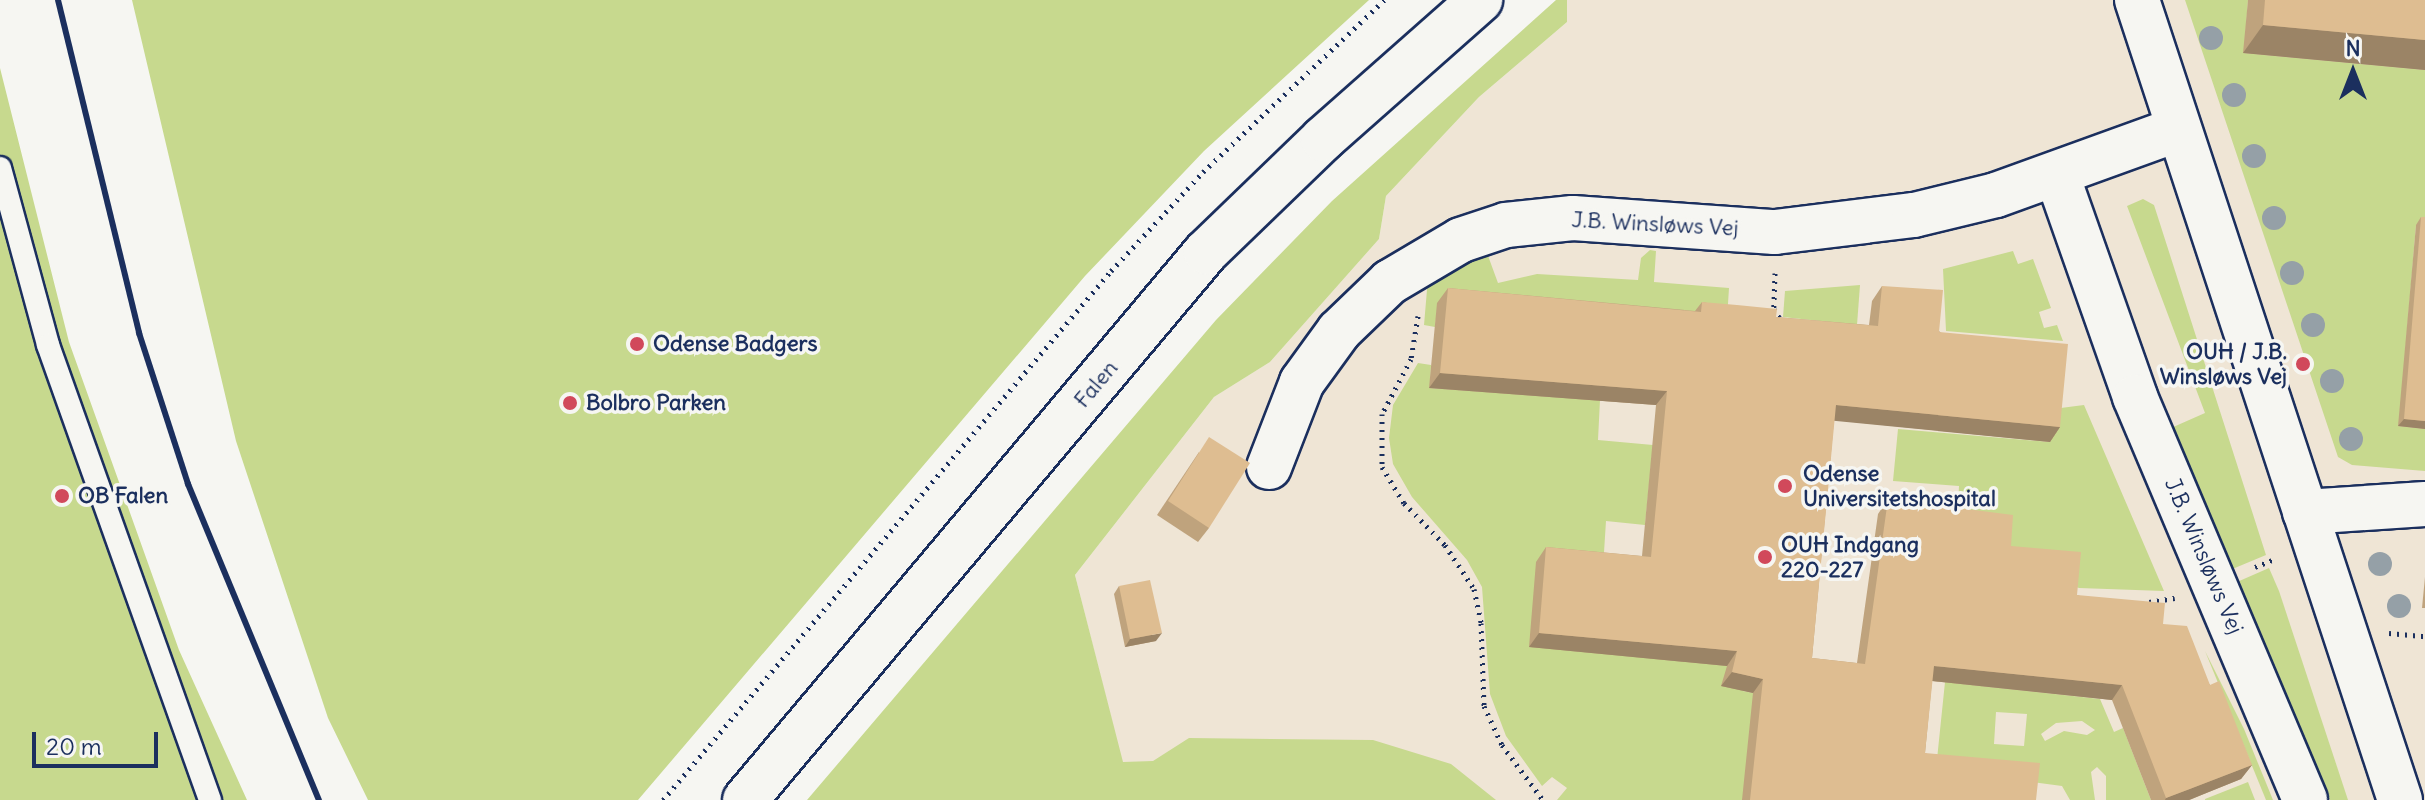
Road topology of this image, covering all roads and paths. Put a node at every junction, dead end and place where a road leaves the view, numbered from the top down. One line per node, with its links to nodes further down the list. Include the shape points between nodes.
1 (1384, 0): 16 (path, via 1203,172 1111,271)
2 (1480, 0): 17 (street, Falen, via 1206,252)
3 (2137, 0): 4 (street)
4 (2178, 129): 6 (street, J.B. Winsløws Vej); 12 (street)
5 (0, 168): 15 (lane, via 48,345)
6 (2057, 175): 7 (street, J.B. Winsløws Vej, via 1914,215); 13 (street, J.B. Winsløws Vej, via 2135,397)
7 (1775, 232): 8 (street, J.B. Winsløws Vej, via 1573,218 1506,225); 9 (path, via 1774,309)
8 (1421, 262): 10 (street, J.B. Winsløws Vej, via 1378,293 1319,356 1302,382); 18 (path, via 1416,340 1382,414 1382,467 1404,503 1445,545 1474,589 1481,623 1484,706 1502,745)
9 (1789, 325)
10 (1269, 467)
11 (2425, 504): 12 (street)
12 (2310, 528): 13 (path); 20 (street)
13 (2215, 582): 14 (path, via 2173,599); 19 (street, J.B. Winsløws Vej)
14 (2138, 603)
15 (210, 800)
16 (663, 800)
17 (745, 800)
18 (1543, 800)
19 (2305, 800)
20 (2400, 800)

